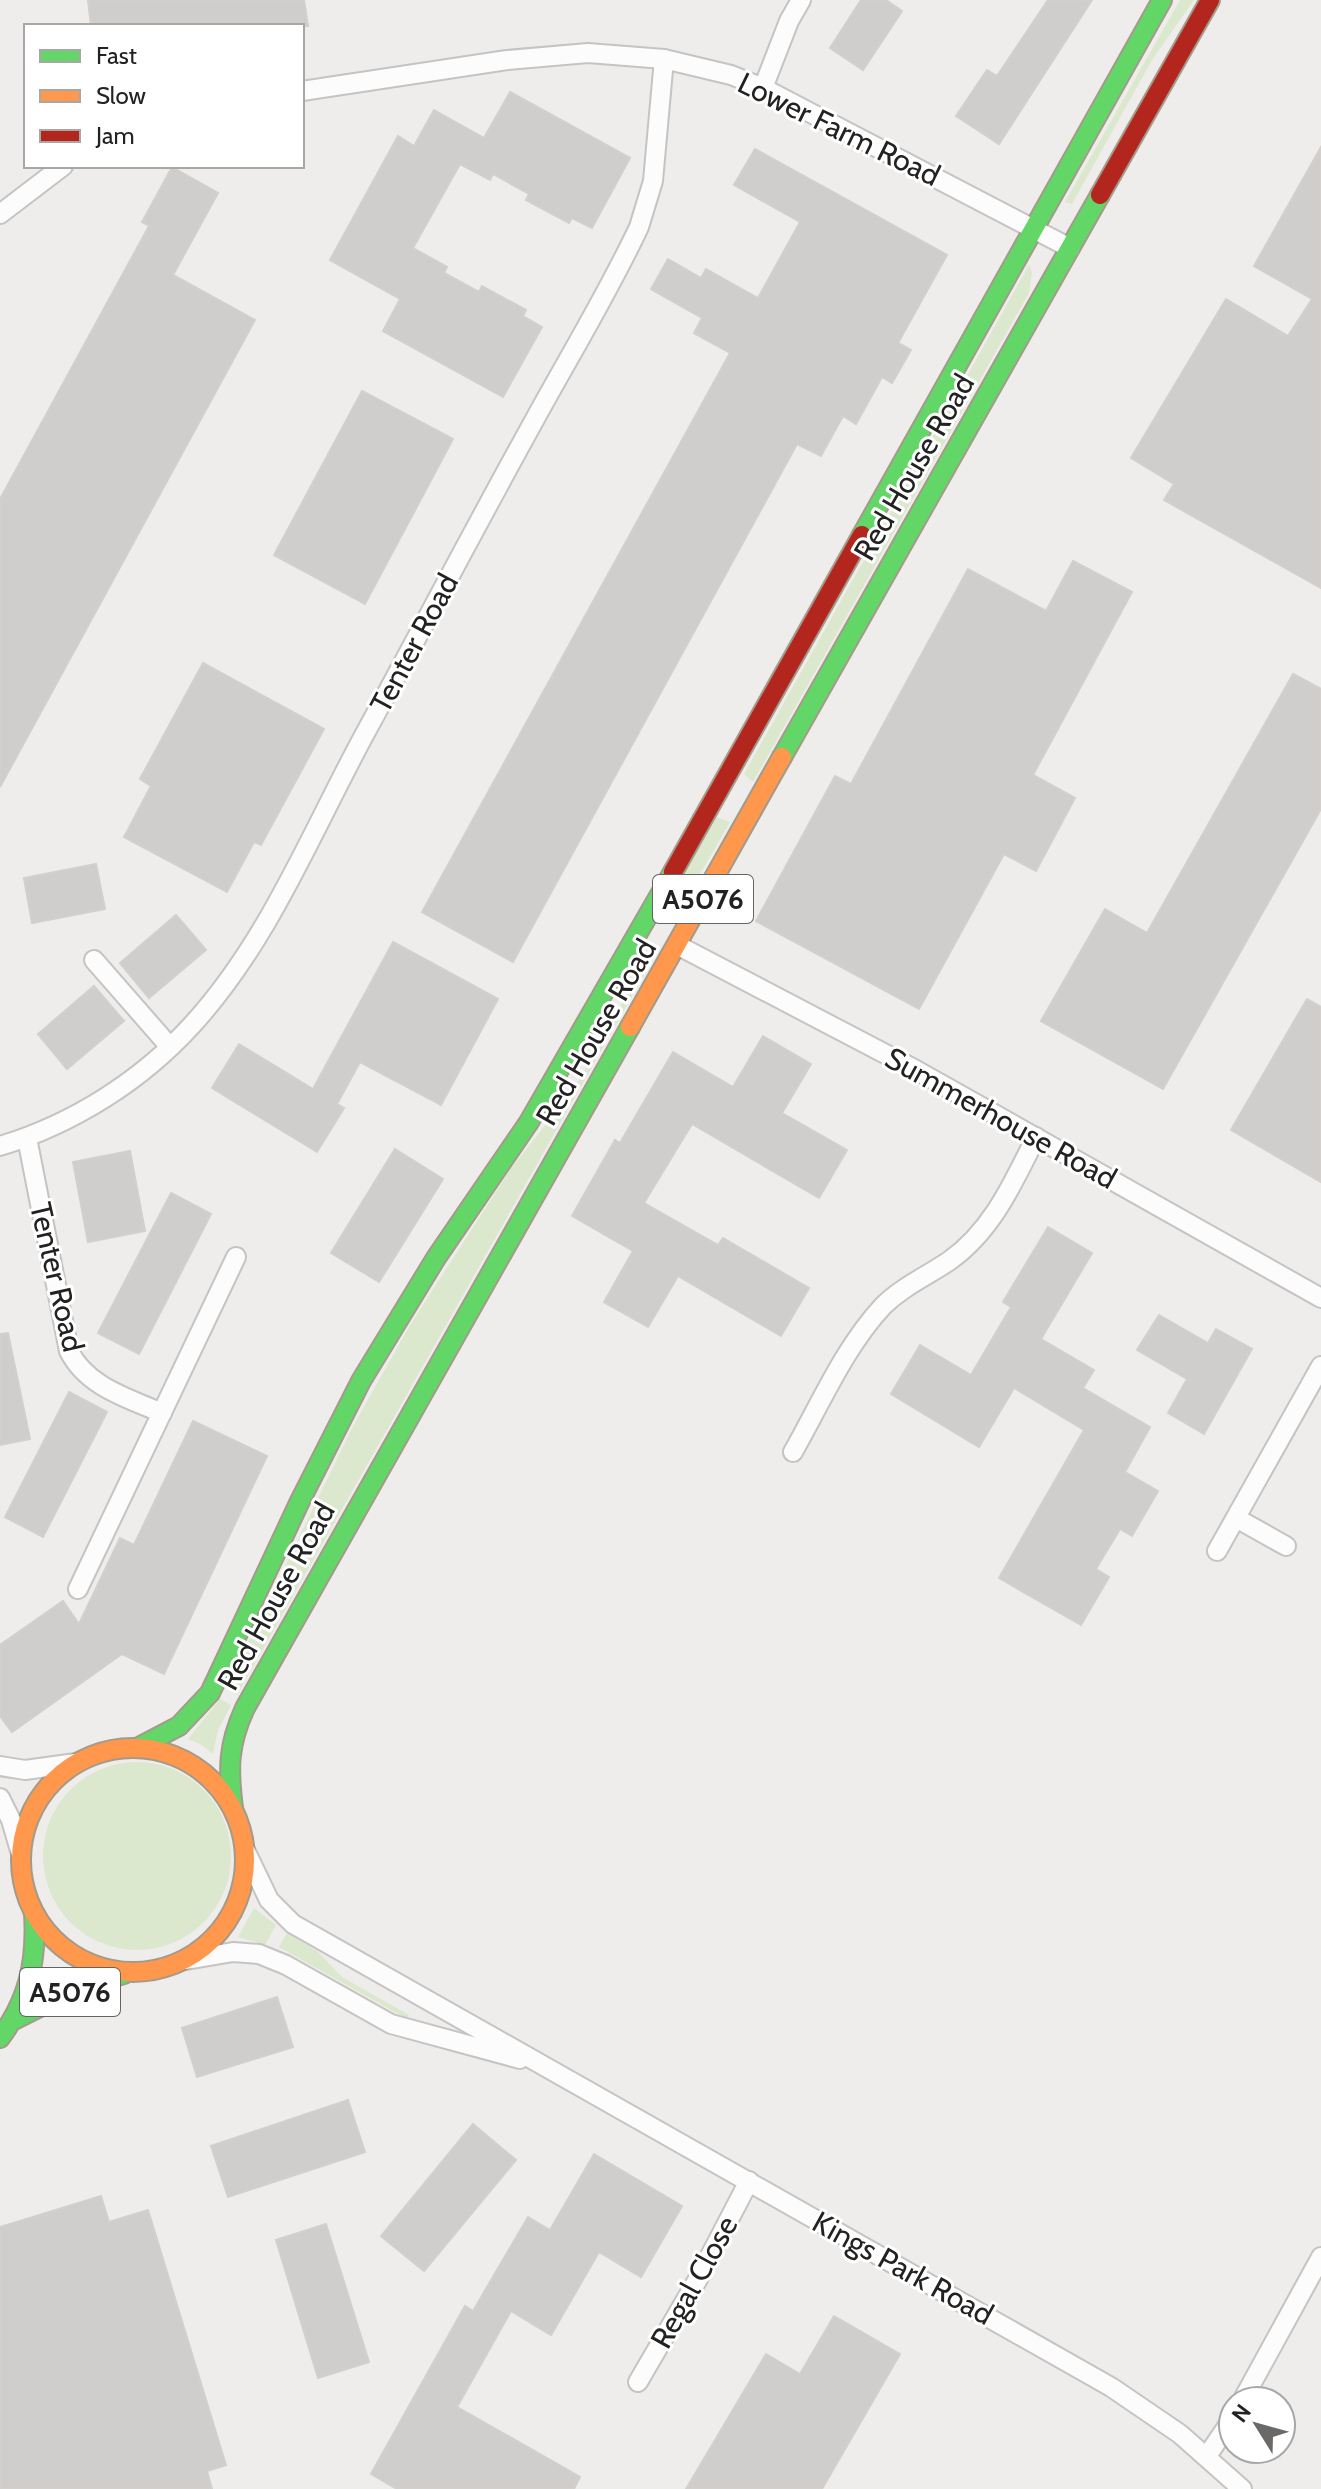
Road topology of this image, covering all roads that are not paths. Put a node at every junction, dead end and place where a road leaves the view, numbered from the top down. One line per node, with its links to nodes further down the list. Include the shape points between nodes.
1 (801, 0): 5 (street)
2 (1162, 0): 9 (main road)
3 (1210, 0): 10 (main road, Red House Road / A5076)
4 (664, 59): 5 (street, Lower Farm Road); 6 (street, Lower Farm Road, via 558,54); 13 (street, Tenter Road, via 653,181 629,248 269,915 222,989)
5 (763, 88): 9 (street, Lower Farm Road)
6 (304, 91)
7 (60, 168): 8 (street)
8 (0, 214)
9 (1034, 228): 10 (street, Lower Farm Road); 14 (main road)
10 (1070, 248): 11 (main road, Red House Road / A5076)
11 (677, 945): 14 (main road, via 640,955 567,1081); 15 (street, Summerhouse Road); 31 (main road, Red House Road / A5076, via 245,1708 227,1764)
12 (94, 960): 13 (street)
13 (170, 1047): 16 (street, Tenter Road, via 100,1101)
14 (529, 1122): 27 (main road, via 436,1258 361,1381 210,1693 172,1734)
15 (1036, 1137): 19 (street, Summerhouse Road); 22 (street, via 980,1233 886,1303 866,1326)
16 (27, 1138): 17 (street, Tenter Road); 21 (street, Tenter Road, via 69,1351 100,1385)
17 (0, 1146)
18 (236, 1257): 21 (street)
19 (1321, 1298)
20 (1321, 1366): 23 (street)
21 (162, 1413): 26 (street)
22 (793, 1452)
23 (1236, 1518): 24 (street); 25 (street)
24 (1286, 1546)
25 (1217, 1551)
26 (78, 1589)
27 (139, 1747): 28 (main road, via 118,1748); 31 (main road, via 184,1759 204,1772)
28 (76, 1763): 29 (street, via 25,1770); 33 (main road, via 43,1792 24,1832)
29 (0, 1766)
30 (0, 1798): 33 (street)
31 (233, 1808): 32 (main road)
32 (246, 1852): 35 (main road, via 232,1915); 39 (street, Kings Park Road, via 269,1900 293,1924)
33 (21, 1854): 34 (main road, via 21,1874)
34 (34, 1913): 36 (main road, via 44,1930 74,1956); 37 (main road, A5076, via 33,1972)
35 (186, 1960): 36 (main road); 39 (street, Kings Park Road, via 233,1952 259,1954 391,2024)
36 (130, 1973): 37 (main road, A5076, via 80,1987)
37 (14, 2020): 38 (main road, A5076)
38 (0, 2038)
39 (550, 2067): 40 (street, Kings Park Road)
40 (749, 2181): 42 (street, Regal Close); 45 (street, Kings Park Road, via 1111,2387)
41 (1321, 2257): 43 (street)
42 (638, 2382)
43 (1251, 2385)
44 (1217, 2441): 45 (street)
45 (1207, 2456): 46 (street, Kings Park Road)
46 (1242, 2489)

